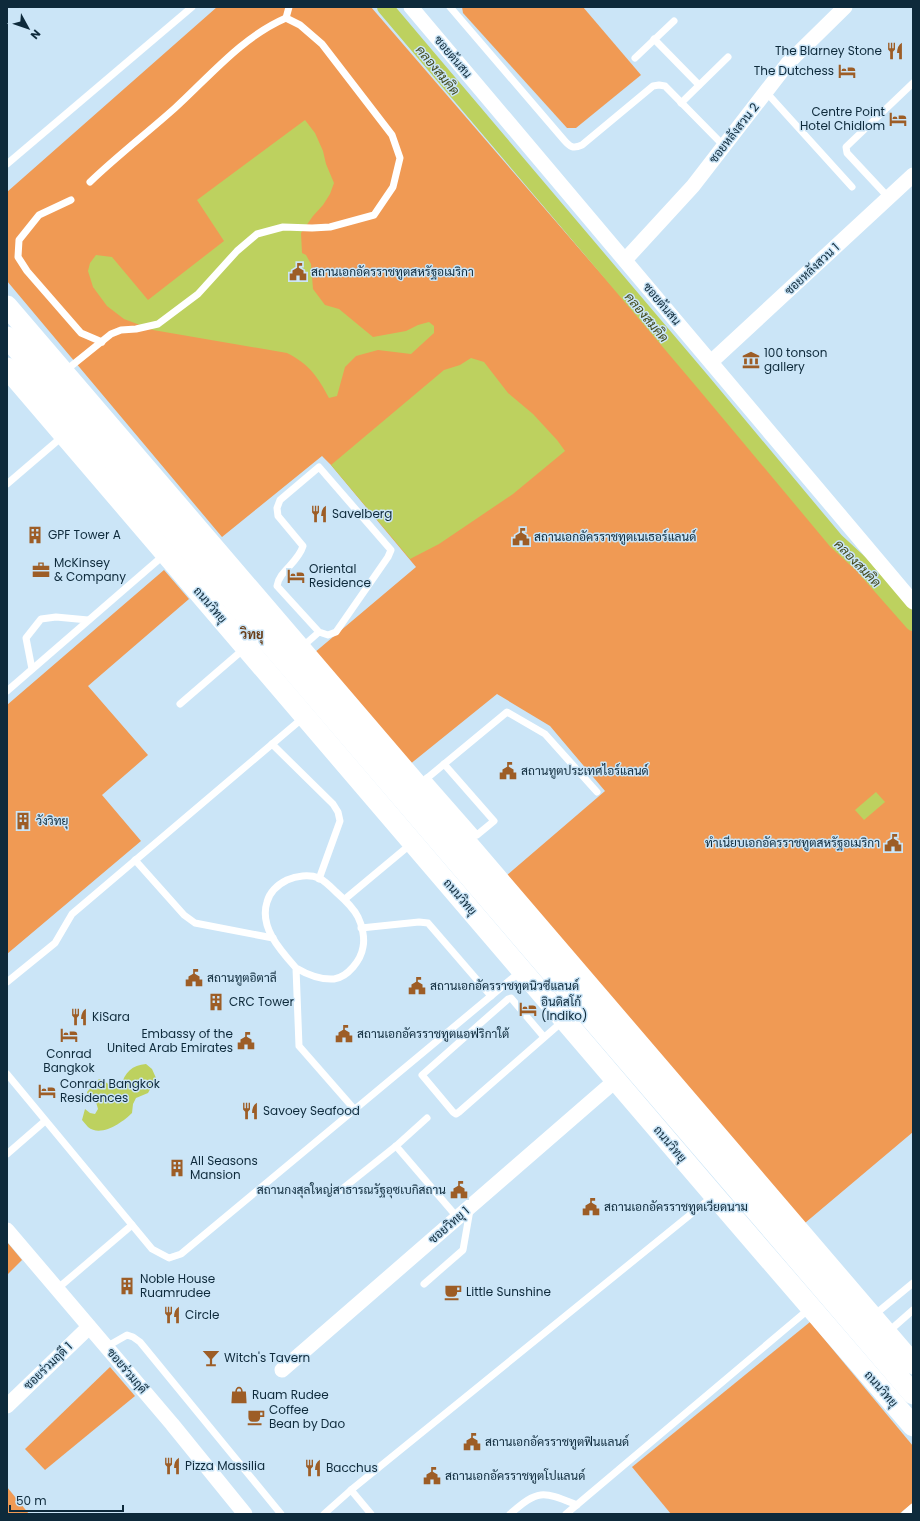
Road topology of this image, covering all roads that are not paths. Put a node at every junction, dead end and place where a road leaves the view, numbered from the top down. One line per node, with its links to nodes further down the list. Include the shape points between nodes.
1 (192, 7): 16 (lane)
2 (290, 7): 6 (lane)
3 (411, 7): 22 (street, ซอยต้นสน)
4 (450, 7): 14 (lane, via 572,147 582,145 653,86 665,86)
5 (845, 7): 13 (street, ซอยหลังสวน 2, via 788,63)
6 (286, 18): 18 (lane, via 271,25 230,55); 25 (lane, via 300,25 322,44 392,135 400,158 394,187 374,215 330,227 283,227 257,234 237,251 198,294 158,324 121,330)
7 (674, 21): 8 (lane)
8 (654, 39): 10 (lane); 12 (lane)
9 (728, 57): 12 (lane)
10 (634, 58)
11 (913, 83): 20 (lane, via 846,147 847,153)
12 (699, 85): 14 (lane)
13 (766, 92): 15 (street, ซอยหลังสวน 2); 19 (lane)
14 (682, 103): 15 (lane)
15 (724, 146): 22 (street, ซอยหลังสวน 2, via 693,186)
16 (7, 164)
17 (913, 175): 20 (street, ซอยหลังสวน 1)
18 (90, 182)
19 (852, 186)
20 (889, 198): 26 (street, ซอยหลังสวน 1)
21 (71, 200): 25 (lane, via 39,215 19,240 18,257 27,271 81,333)
22 (625, 260): 26 (street, ซอยต้นสน)
23 (7, 306): 28 (main road, ถนนวิทยุ)
24 (7, 337): 28 (main road, ถนนวิทยุ)
25 (102, 342): 28 (lane)
26 (711, 362): 33 (street, ซอยต้นสน)
27 (7, 368): 28 (main road, ถนนวิทยุ)
28 (48, 385): 29 (main road, ถนนวิทยุ); 31 (main road, ถนนวิทยุ); 37 (main road, ถนนวิทยุ)
29 (64, 435): 30 (lane); 32 (main road, ถนนวิทยุ)
30 (7, 484)
31 (167, 525): 32 (main road); 41 (main road, ถนนวิทยุ)
32 (170, 558): 34 (lane); 36 (main road, ถนนวิทยุ)
33 (913, 602)
34 (88, 620): 38 (lane); 38 (lane, via 56,617 42,619 26,638)
35 (319, 632): 35 (lane, via 328,635 336,632 391,550 319,467 280,500 277,508 278,516 303,546 297,559 278,580 277,586); 37 (lane)
36 (246, 647): 40 (lane); 41 (main road, ถนนวิทยุ)
37 (300, 648): 45 (main road, ถนนวิทยุ)
38 (32, 669): 39 (lane)
39 (7, 691)
40 (180, 704)
41 (312, 709): 42 (main road, ถนนวิทยุ); 43 (lane)
42 (338, 740): 47 (main road, ถนนวิทยุ); 84 (main road, ถนนวิทยุ)
43 (272, 744): 48 (lane); 49 (lane, via 338,812 340,821)
44 (444, 764): 45 (lane); 45 (lane, via 494,821 477,835); 46 (lane, via 507,712 545,734)
45 (423, 782): 77 (main road, ถนนวิทยุ)
46 (597, 792)
47 (413, 842): 50 (lane); 54 (main road, ถนนวิทยุ)
48 (135, 860): 52 (lane, via 184,915 195,923); 55 (lane, via 72,914 55,943)
49 (320, 878): 50 (lane); 52 (lane, via 306,876 291,879 278,884 268,896 264,910 266,925)
50 (345, 899): 51 (lane, via 358,917)
51 (361, 928): 53 (lane, via 363,947 349,971 336,979 324,979); 56 (lane, via 428,923)
52 (273, 938): 53 (lane)
53 (296, 968): 61 (lane, via 299,1046)
54 (522, 970): 56 (lane); 57 (main road, ถนนวิทยุ)
55 (7, 982)
56 (491, 996): 61 (lane)
57 (564, 1019): 58 (lane); 60 (main road, ถนนวิทยุ)
58 (544, 1037): 58 (lane, via 511,998 422,1075 456,1114)
59 (7, 1074): 63 (lane)
60 (616, 1080): 67 (main road, ถนนวิทยุ); 68 (street, ซอยวิทยุ 1)
61 (355, 1110): 70 (lane, via 181,1254 169,1258 152,1249)
62 (427, 1118): 64 (lane)
63 (45, 1121): 65 (lane); 70 (lane)
64 (396, 1146): 66 (lane); 69 (lane)
65 (7, 1154)
66 (341, 1190)
67 (714, 1196): 75 (main road, ถนนวิทยุ); 87 (lane)
68 (471, 1206): 69 (street, ซอยวิทยุ 1); 73 (lane, via 463,1250)
69 (457, 1217): 83 (street, ซอยวิทยุ 1)
70 (132, 1225): 74 (lane)
71 (7, 1230): 74 (street, ซอยร่วมฤดี)
72 (913, 1283): 77 (lane)
73 (424, 1284)
74 (57, 1289): 79 (street, ซอยร่วมฤดี)
75 (811, 1307): 86 (main road, ถนนวิทยุ); 88 (lane)
76 (913, 1310): 80 (lane)
77 (872, 1316): 80 (main road, ถนนวิทยุ)
78 (913, 1316): 80 (lane)
79 (89, 1327): 81 (street, ซอยร่วมฤดี); 85 (street, ซอยร่วมฤดี 1)
80 (888, 1335): 82 (main road, ถนนวิทยุ)
81 (106, 1347): 90 (street, ซอยร่วมฤดี); 91 (lane, via 128,1335 140,1342)
82 (913, 1364)
83 (282, 1370)
84 (913, 1394)
85 (7, 1406)
86 (913, 1426)
87 (351, 1490): 92 (lane); 93 (lane)
88 (577, 1505): 94 (lane, via 553,1495 541,1494 528,1499); 95 (lane)
89 (913, 1508): 96 (lane)
90 (244, 1513)
91 (281, 1514)
92 (324, 1514)
93 (371, 1514)
94 (510, 1514)
95 (566, 1514)
96 (905, 1514)

